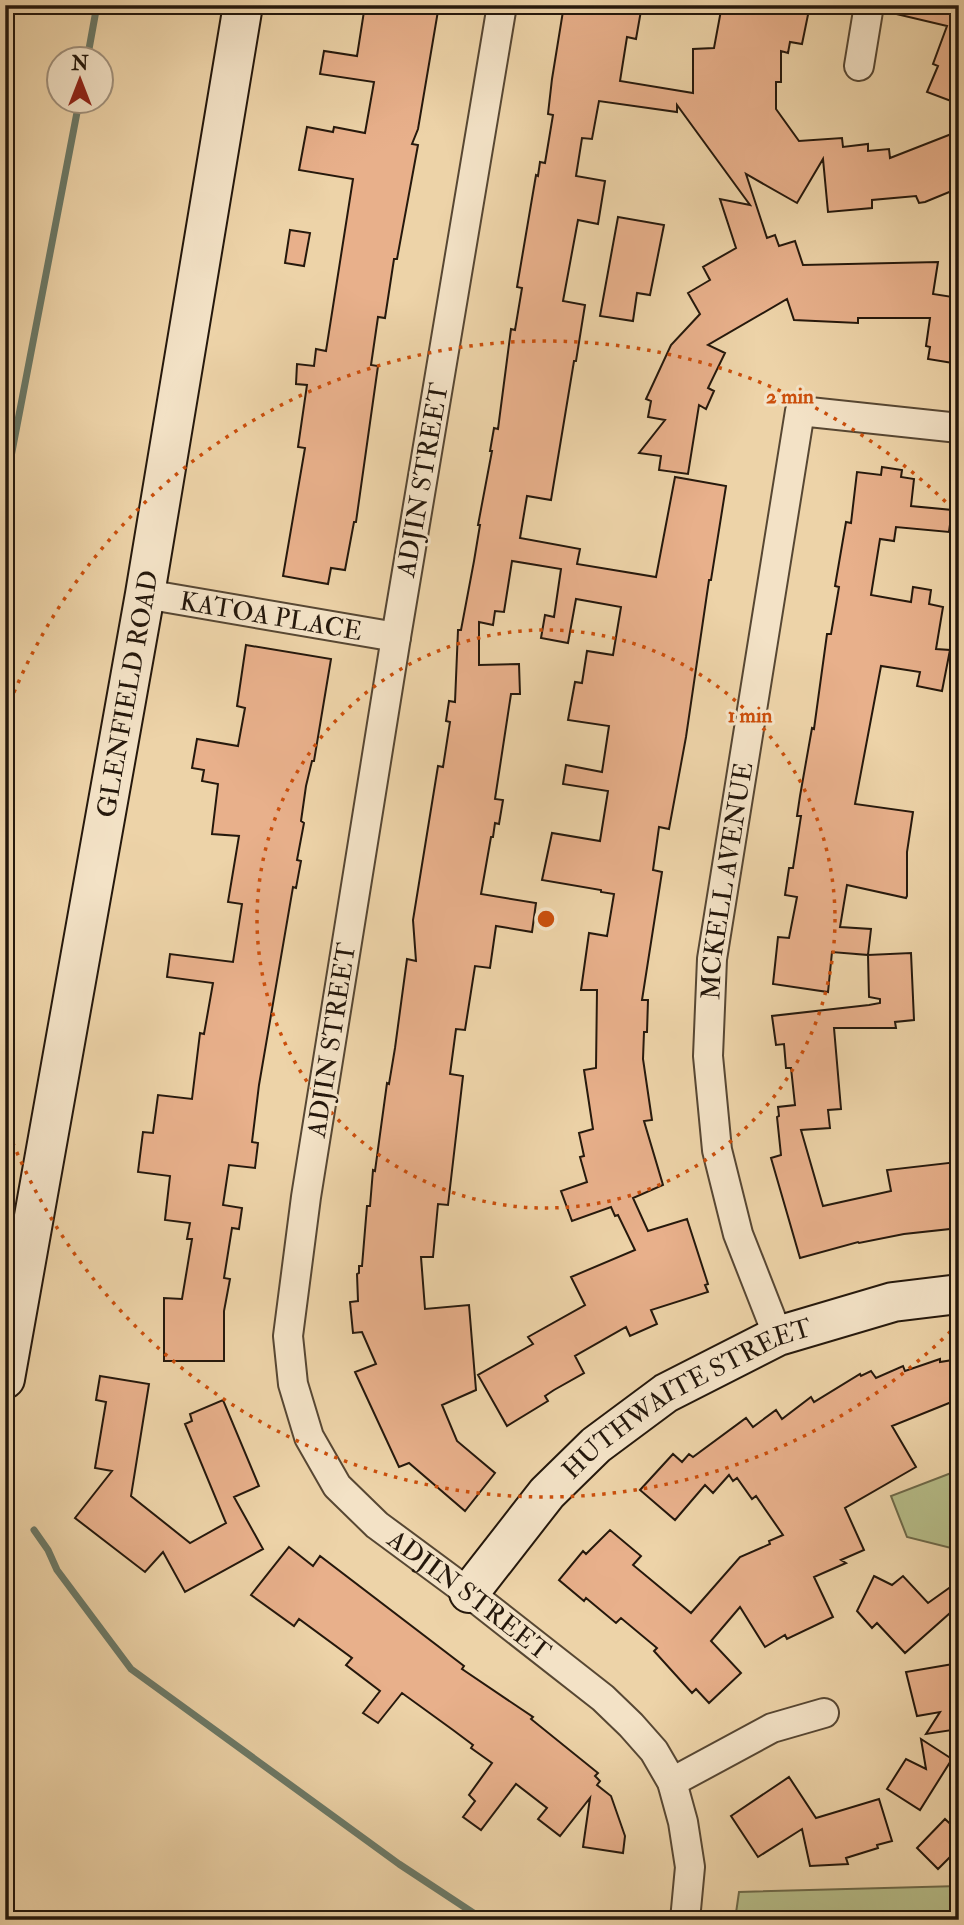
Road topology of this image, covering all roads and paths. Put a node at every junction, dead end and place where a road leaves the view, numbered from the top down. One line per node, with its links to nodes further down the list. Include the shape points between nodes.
1 (243, 5): 6 (main road, GLENFIELD ROAD)
2 (502, 5): 7 (street, ADJIN STREET)
3 (869, 5): 4 (street)
4 (859, 65)
5 (959, 428): 9 (street, MCKELL AVENUE, via 800,411 712,959 708,1056 717,1150 735,1222)
6 (145, 594): 7 (street, KATOA PLACE); 10 (main road, GLENFIELD ROAD)
7 (396, 638): 11 (street, ADJIN STREET, via 304,1209 288,1336 293,1384 309,1437 337,1486 377,1525)
8 (959, 1294): 9 (main road, HUTHWAITE STREET, via 893,1302)
9 (778, 1336): 11 (main road, HUTHWAITE STREET, via 666,1393 596,1445 547,1493)
10 (5, 1379)
11 (469, 1593): 13 (street, ADJIN STREET, via 603,1698 654,1751)
12 (824, 1713): 13 (street, via 772,1728)
13 (672, 1782): 14 (street, ADJIN STREET, via 690,1867)
14 (685, 1920)

